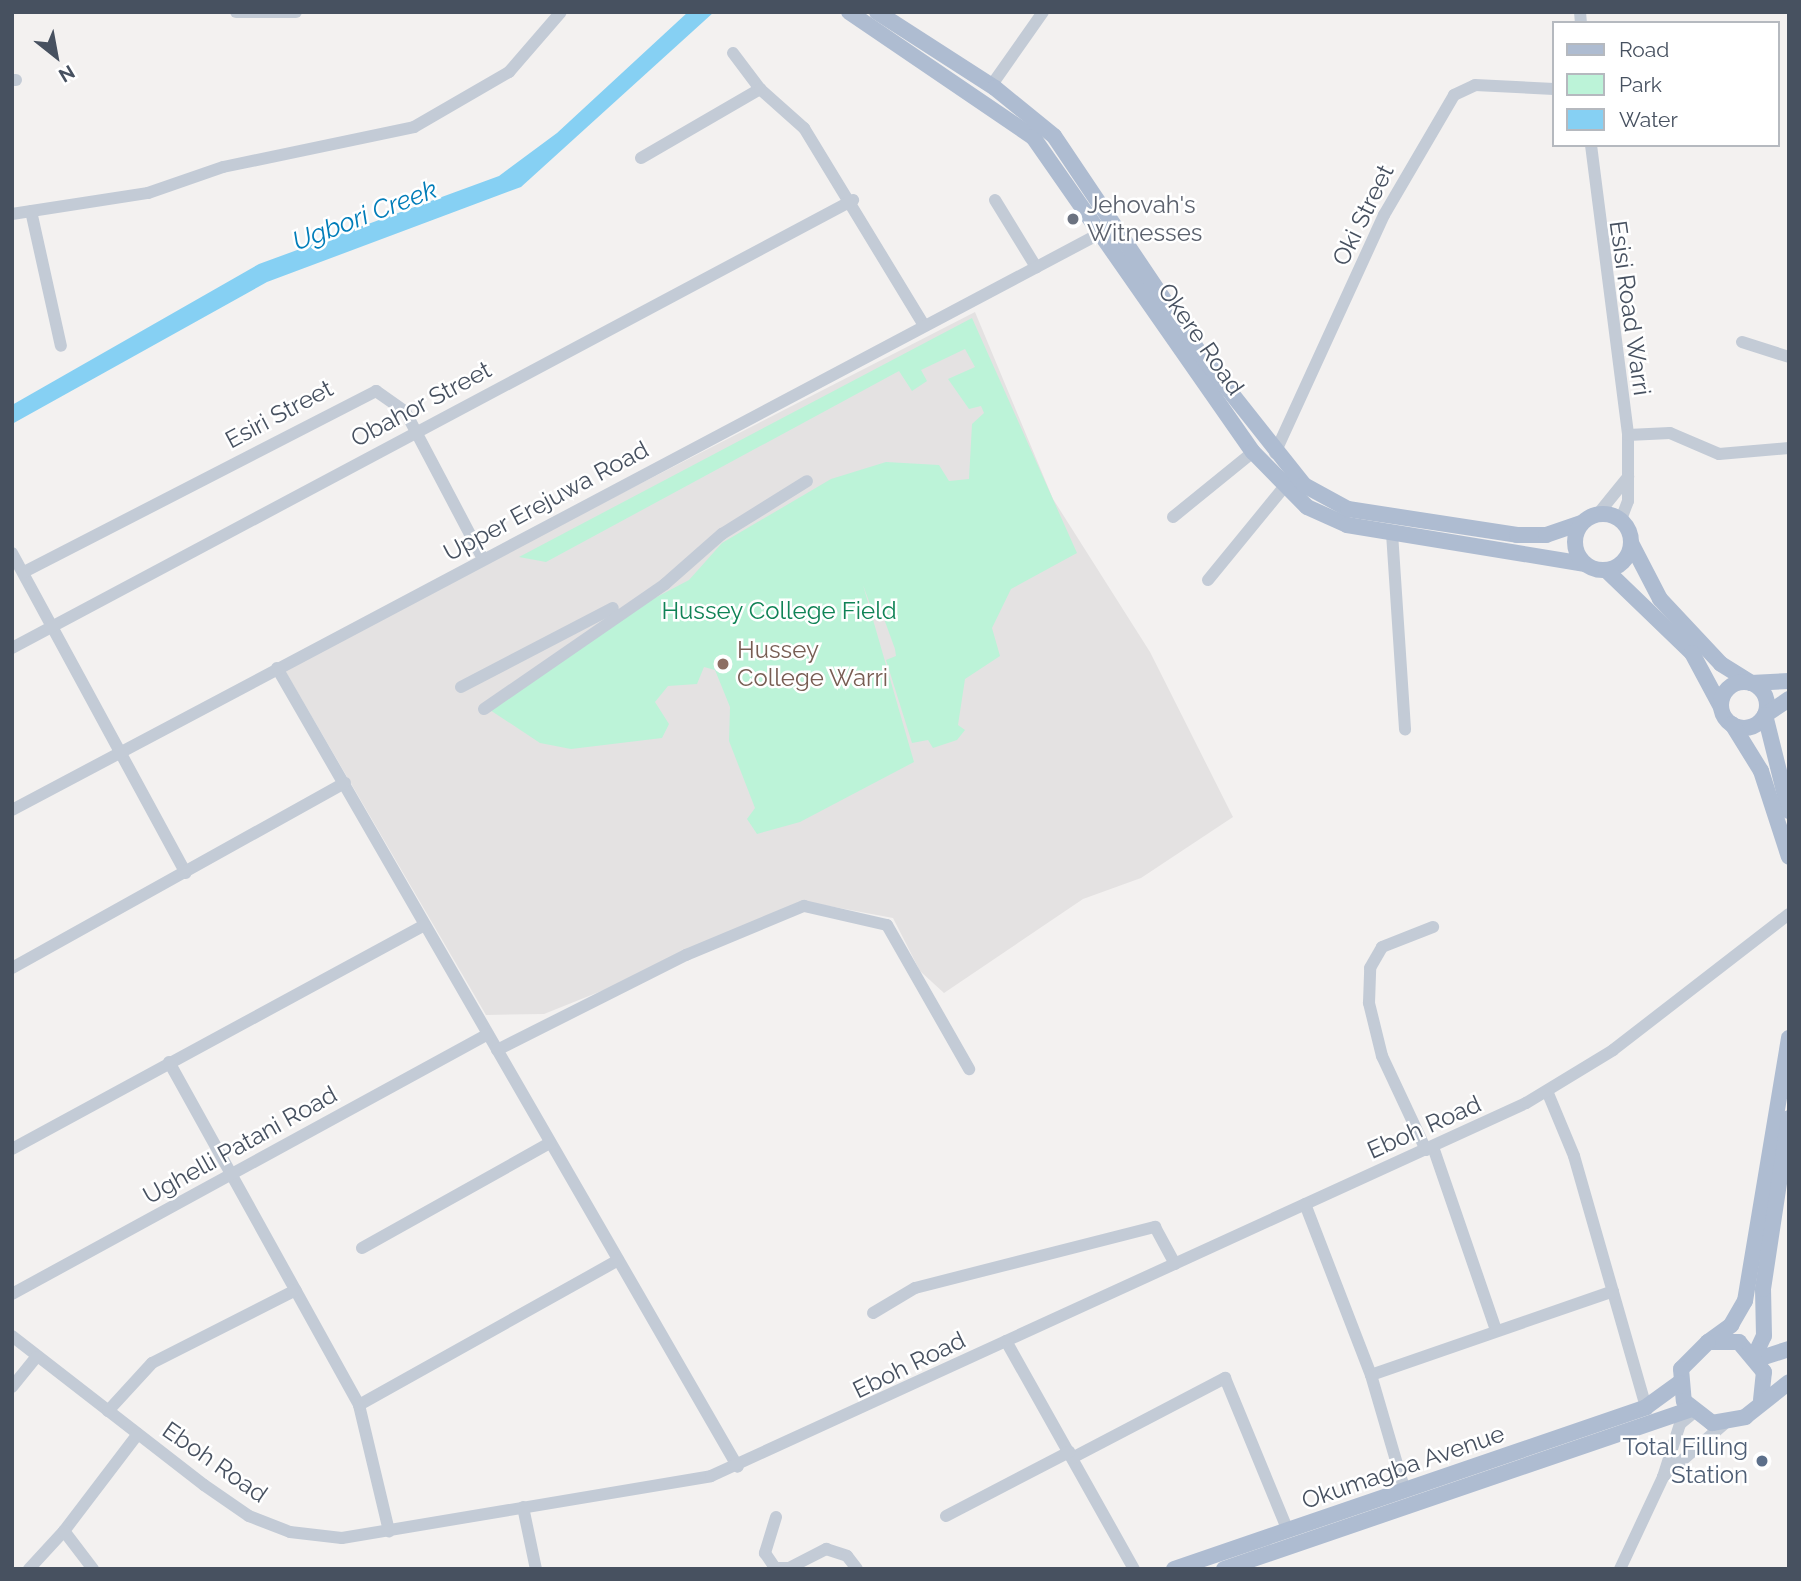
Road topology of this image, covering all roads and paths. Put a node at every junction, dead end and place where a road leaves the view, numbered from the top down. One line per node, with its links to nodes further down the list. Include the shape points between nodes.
1 (236, 12): 2 (street)
2 (296, 12)
3 (561, 12): 15 (street, via 509,72 414,127 234,164 148,193)
4 (849, 12): 17 (main road, Okere Road, via 1033,137)
5 (877, 12): 8 (main road, Okere Road)
6 (1044, 12): 8 (street)
7 (733, 52): 9 (street)
8 (991, 86): 27 (main road, Okere Road, via 1054,136)
9 (760, 89): 12 (street); 13 (street, via 804,128)
10 (1552, 89): 27 (street, Oki Street, via 1475,85 1454,95 1384,215)
11 (1591, 147): 24 (street, Esisi Road Warri)
12 (641, 158)
13 (853, 200): 19 (street); 23 (street, Obahor Street)
14 (995, 200): 18 (street)
15 (31, 211): 16 (street); 21 (street)
16 (12, 214)
17 (1101, 233): 18 (street, Upper Erejuwa Road); 26 (main road, Okere Road)
18 (1036, 267): 19 (street, Upper Erejuwa Road)
19 (924, 325): 38 (street, Upper Erejuwa Road)
20 (1742, 342): 22 (street)
21 (61, 346)
22 (1789, 358)
23 (416, 430): 38 (street, Esiri Street); 41 (street, Esiri Street, via 386,393 361,394); 44 (street, Obahor Street)
24 (1628, 435): 25 (street, via 1670,433 1719,454); 28 (street, Esisi Road Warri)
25 (1789, 448)
26 (1253, 452): 30 (main road, Okere Road); 32 (street)
27 (1275, 453): 34 (main road, Okere Road, via 1304,485 1361,512 1532,536)
28 (1628, 477): 31 (street); 33 (street, Esisi Road Warri)
29 (807, 481): 42 (street, via 722,534)
30 (1284, 487): 35 (main road, Okere Road, via 1327,517); 43 (street)
31 (1598, 513): 33 (main road); 34 (main road)
32 (1173, 517)
33 (1621, 519): 36 (main road)
34 (1581, 523): 39 (main road, via 1575,549)
35 (1392, 533): 39 (main road, Okere Road); 55 (street)
36 (1631, 543): 40 (main road, via 1624,561); 48 (main road, via 1660,599 1721,664)
37 (12, 553): 41 (street)
38 (482, 558): 46 (street, Upper Erejuwa Road)
39 (1584, 564): 40 (main road)
40 (1606, 570): 51 (main road, via 1692,653)
41 (24, 572): 44 (street)
42 (681, 572): 49 (street); 52 (street)
43 (1208, 580)
44 (52, 627): 45 (street, Obahor Street); 56 (street)
45 (12, 648)
46 (277, 668): 56 (street, Upper Erejuwa Road); 57 (street)
47 (1789, 681): 48 (main road)
48 (1751, 682): 51 (main road, via 1730,687); 53 (main road, via 1766,695)
49 (461, 687)
50 (1789, 699): 53 (main road)
51 (1721, 707): 54 (main road)
52 (484, 709)
53 (1765, 715): 54 (main road, via 1747,728); 59 (main road)
54 (1732, 724): 60 (main road, via 1761,771)
55 (1405, 730)
56 (120, 751): 58 (street, Upper Erejuwa Road); 61 (street)
57 (345, 783): 61 (street); 63 (street)
58 (12, 810)
59 (1789, 811)
60 (1789, 857)
61 (186, 873): 65 (street)
62 (1789, 914): 71 (street, Eboh Road, via 1613,1050)
63 (424, 925): 66 (street); 69 (street)
64 (1433, 927): 75 (street, via 1382,947 1370,968 1369,1003 1382,1056)
65 (12, 968)
66 (488, 1034): 68 (street); 76 (street, Ughelli Patani Road)
67 (1789, 1038): 88 (main road, via 1745,1301 1731,1325)
68 (497, 1049): 70 (street, via 686,955 804,906 887,925); 73 (street)
69 (169, 1062): 74 (street); 76 (street)
70 (969, 1069)
71 (1547, 1091): 75 (street, Eboh Road); 82 (street, via 1574,1156)
72 (1789, 1118): 91 (main road, via 1763,1289 1764,1336)
73 (550, 1143): 78 (street); 79 (street)
74 (12, 1149)
75 (1430, 1149): 77 (street, Eboh Road); 85 (street)
76 (230, 1174): 81 (street); 83 (street, Ughelli Patani Road)
77 (1305, 1204): 80 (street, Eboh Road); 92 (street)
78 (362, 1248)
79 (618, 1260): 97 (street); 104 (street)
80 (1175, 1264): 84 (street, via 1155,1227 915,1288); 87 (street, Eboh Road)
81 (296, 1290): 97 (street); 99 (street, via 152,1363)
82 (1613, 1291): 85 (street); 98 (street)
83 (12, 1294)
84 (873, 1313)
85 (1496, 1330): 92 (street)
86 (12, 1336): 90 (street, Eboh Road)
87 (1006, 1341): 103 (street); 104 (street, Eboh Road)
88 (1708, 1342): 91 (main road, via 1729,1340); 93 (main road, via 1687,1357)
89 (1789, 1349): 91 (main road)
90 (37, 1357): 95 (street); 99 (street, Eboh Road)
91 (1757, 1357): 96 (main road)
92 (1371, 1375): 106 (street)
93 (1679, 1382): 98 (main road, Okumagba Avenue); 100 (main road)
94 (1789, 1382): 96 (main road)
95 (12, 1387)
96 (1761, 1400): 101 (main road, via 1745,1417)
97 (359, 1405): 111 (street)
98 (1646, 1407): 106 (main road, Okumagba Avenue)
99 (108, 1411): 102 (street, Eboh Road)
100 (1691, 1411): 101 (main road); 105 (street, via 1680,1424); 119 (main road, Okumagba Avenue)
101 (1724, 1424): 105 (street)
102 (138, 1434): 110 (street); 111 (street, Eboh Road, via 249,1516 290,1532 342,1538)
103 (1070, 1455): 108 (street); 112 (street, via 1225,1378); 117 (street)
104 (738, 1467): 107 (street, Eboh Road)
105 (1663, 1477): 120 (street)
106 (1405, 1491): 112 (main road, Okumagba Avenue)
107 (523, 1507): 111 (street, Eboh Road); 115 (street)
108 (946, 1516)
109 (776, 1517): 116 (street, via 765,1553 775,1568 789,1568 826,1549 847,1556)
110 (64, 1531): 113 (street); 114 (street)
111 (389, 1531)
112 (1288, 1531): 118 (main road, Okumagba Avenue)
113 (29, 1569)
114 (93, 1569)
115 (536, 1569)
116 (857, 1569)
117 (1134, 1569)
118 (1174, 1569)
119 (1224, 1569)
120 (1620, 1569)

